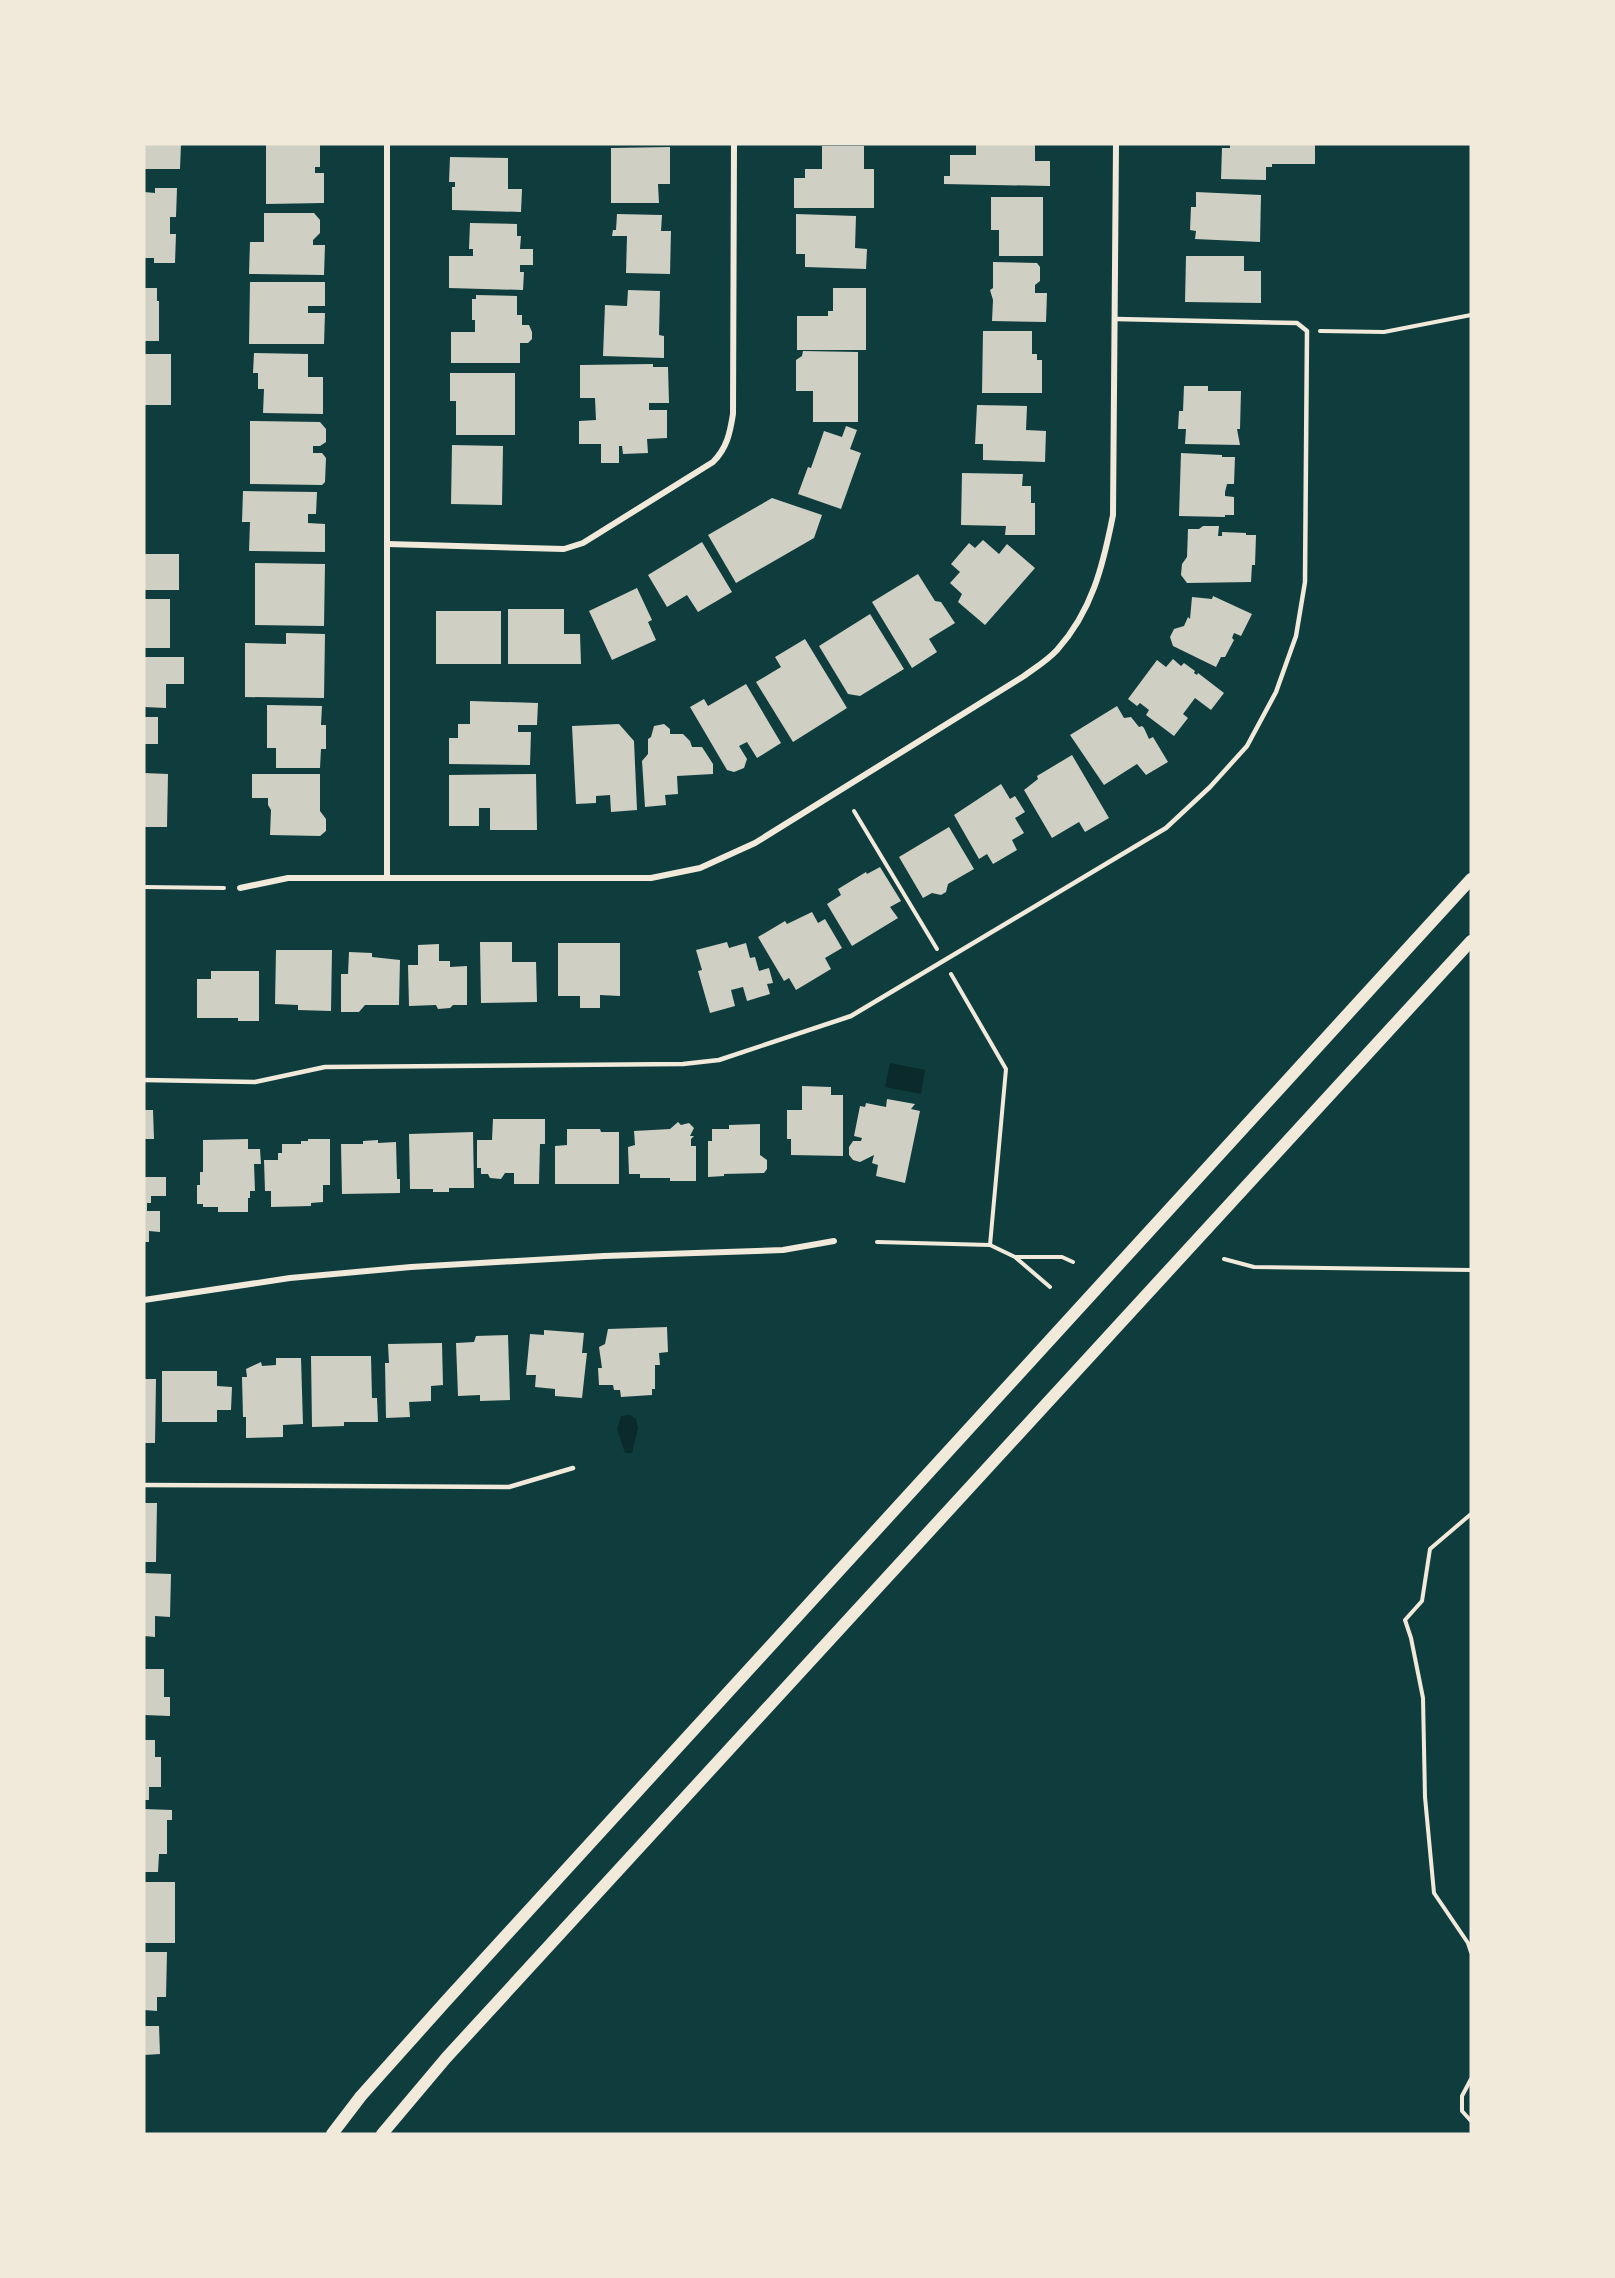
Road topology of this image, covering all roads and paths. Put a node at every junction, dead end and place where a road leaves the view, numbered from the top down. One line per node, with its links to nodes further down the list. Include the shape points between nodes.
1 (387, 144): 7 (street)
2 (734, 144): 7 (street, via 733,414 723,452 583,543 564,549)
3 (1116, 144): 5 (street)
4 (1471, 315): 6 (path, via 1384,332)
5 (1116, 319): 6 (lane, via 1297,323); 9 (street, via 1113,516 1103,566 1084,615 1056,652 1024,676 754,843 700,868 651,878)
6 (1307, 331): 14 (lane, via 1305,582 1292,648 1276,692 1247,746 1210,788 1166,828)
7 (387, 544): 9 (street)
8 (854, 811): 14 (path)
9 (387, 877): 12 (street, via 288,878)
10 (1471, 879): 32 (main road, via 446,2001)
11 (144, 886): 12 (path)
12 (240, 888)
13 (1471, 941): 33 (main road, via 446,2058)
14 (943, 960): 16 (lane, via 851,1016 719,1060 683,1064 325,1067 255,1082)
15 (953, 977): 19 (path, via 1006,1069)
16 (144, 1080)
17 (834, 1241): 25 (street, via 783,1250 411,1267 290,1278)
18 (877, 1242): 19 (path)
19 (990, 1245): 20 (path)
20 (1015, 1257): 22 (path, via 1062,1257); 24 (path)
21 (1224, 1258): 23 (path, via 1254,1267)
22 (1073, 1262)
23 (1471, 1270)
24 (1050, 1287)
25 (144, 1300)
26 (573, 1468): 27 (lane, via 509,1487)
27 (144, 1485)
28 (1471, 1514): 29 (path, via 1431,1549 1422,1601 1405,1620 1423,1698 1425,1797 1434,1893)
29 (1471, 1952)
30 (1471, 2079): 31 (path, via 1462,2096 1462,2111)
31 (1471, 2121)
32 (332, 2134)
33 (382, 2134)

